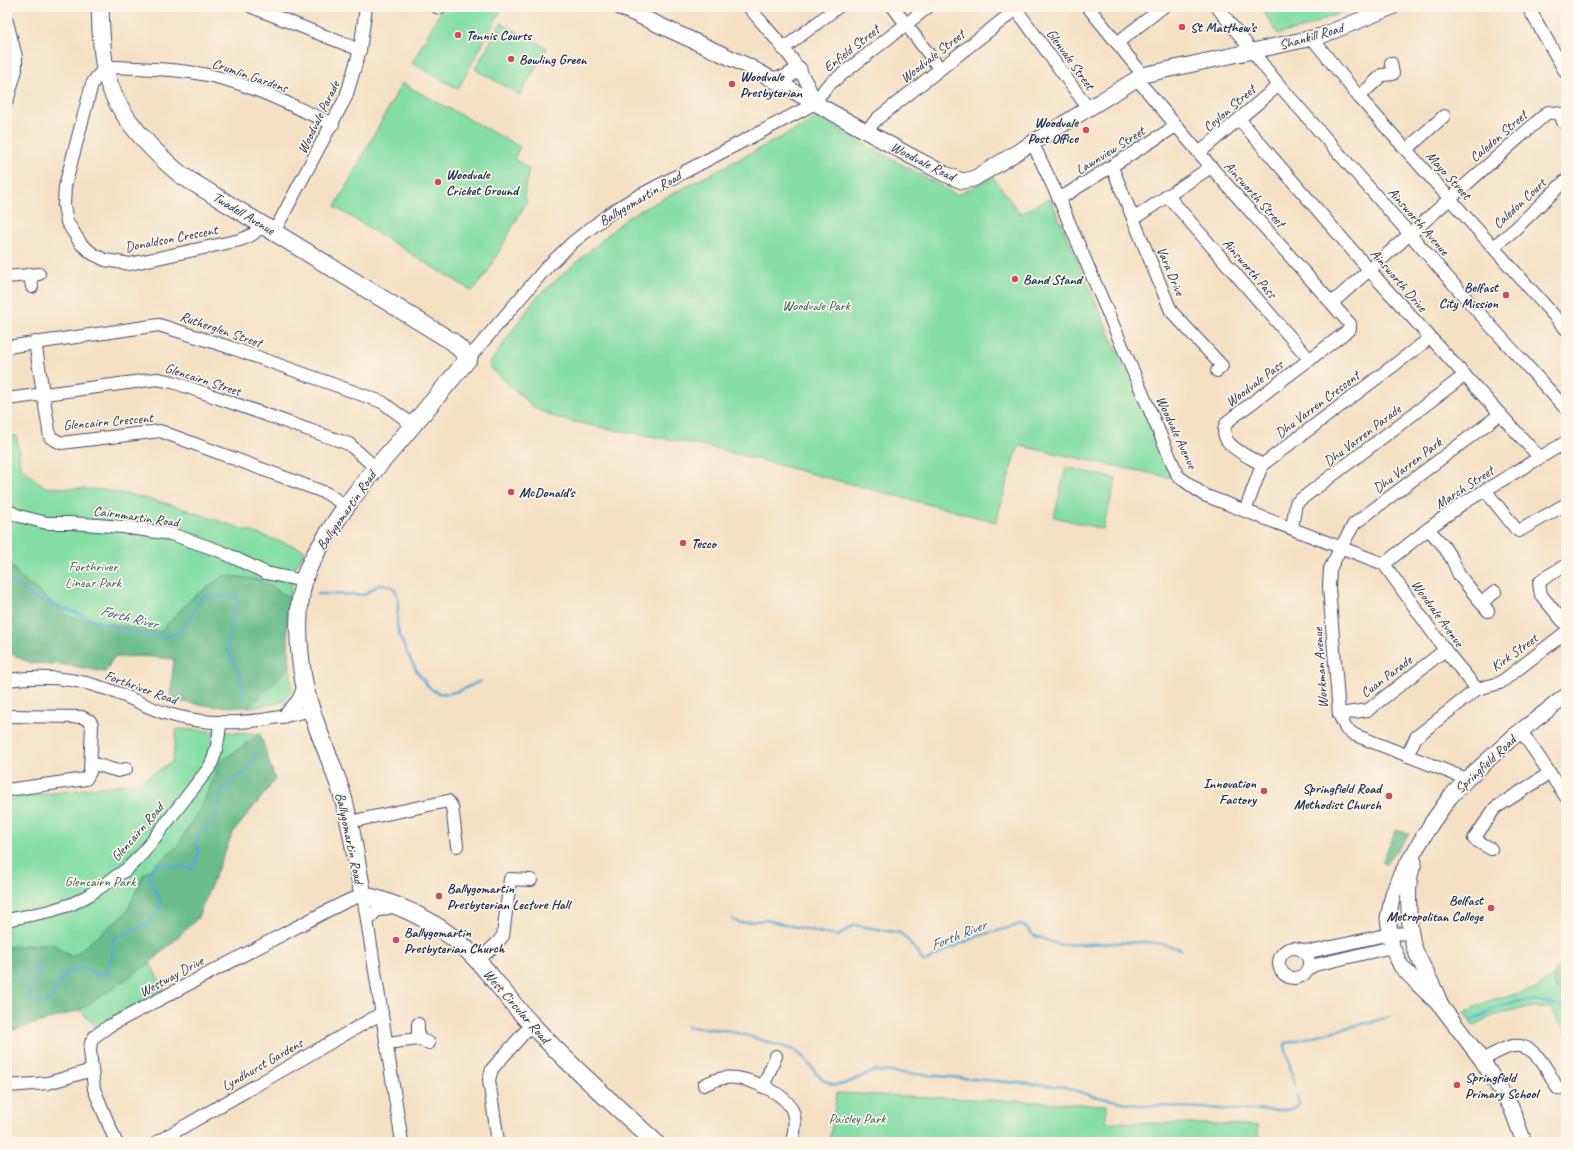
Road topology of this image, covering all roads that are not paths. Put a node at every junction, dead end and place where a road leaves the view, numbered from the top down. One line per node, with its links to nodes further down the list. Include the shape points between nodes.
1 (100, 7): 23 (highway, Twadell Avenue)
2 (252, 7): 20 (street)
3 (366, 7): 20 (street, Woodvale Parade)
4 (620, 7): 28 (main road, Woodvale Road)
5 (838, 7): 19 (street)
6 (893, 7): 16 (street)
7 (928, 7): 16 (street, Enfield Street)
8 (1088, 7): 18 (street, Ainsworth Street)
9 (1163, 7): 18 (street)
10 (1217, 7): 21 (street, Ainsworth Avenue)
11 (1392, 7): 17 (main road, Shankill Road)
12 (1528, 7): 26 (street)
13 (752, 8): 19 (street)
14 (1018, 8): 25 (street, Woodvale Street); 33 (street, Glenvale Street)
15 (7, 22): 31 (street, via 16,57 16,70)
16 (906, 24): 25 (street); 32 (street, Enfield Street, via 827,86)
17 (1312, 38): 21 (main road, Shankill Road); 30 (street, Mayo Street)
18 (1117, 43): 27 (street, Ainsworth Street)
19 (783, 49): 24 (street)
20 (360, 50): 37 (street, Woodvale Parade, via 346,98)
21 (1251, 51): 27 (main road, Woodvale Road); 29 (street, Ainsworth Avenue)
22 (1391, 63): 30 (street, via 1393,74 1382,75)
23 (105, 69): 37 (street, Crumlin Gardens, via 161,69 221,78); 50 (highway, Twadell Avenue, via 113,94 126,117 164,161 181,175); 50 (street, Donaldson Crescent, via 92,84 65,186 64,205 67,222 81,244 106,260 130,264 240,240)
24 (799, 69): 28 (main road, via 785,78); 32 (street)
25 (940, 69): 39 (street, Woodvale Street, via 878,118)
26 (1566, 72)
27 (1140, 77): 33 (main road, Woodvale Road); 38 (street, Ainsworth Street)
28 (775, 80): 32 (main road, Woodvale Road)
29 (1279, 85): 36 (street, Ceylon Street); 51 (street, Ainsworth Avenue)
30 (1358, 97): 41 (street, Mayo Street)
31 (7, 101)
32 (815, 102): 39 (main road, Woodvale Road); 62 (street, Ballygomartin Road, via 609,214 573,242 546,268)
33 (1088, 108): 40 (main road, Woodvale Road)
34 (1564, 115): 48 (street, Caledon Street, via 1548,112)
35 (1444, 116): 41 (street)
36 (1239, 119): 42 (street, Ceylon Street); 53 (street, Ainsworth Drive)
37 (333, 124): 50 (street, Woodvale Parade)
38 (1176, 126): 42 (street, Ainsworth Street); 43 (street, Lawnview Street)
39 (866, 131): 40 (main road, Woodvale Road, via 962,181 972,179)
40 (1032, 142): 47 (street, Woodvale Avenue)
41 (1406, 150): 48 (street, Mayo Street)
42 (1199, 153): 44 (street, Ainsworth Street)
43 (1112, 167): 47 (street, Lawnview Street); 49 (street, Vara Drive)
44 (1211, 167): 46 (street); 56 (street, Ainsworth Street)
45 (1566, 180): 52 (street, Caledon Court)
46 (1167, 195): 49 (street); 63 (street, Ainsworth Pass)
47 (1059, 198): 79 (street, Woodvale Avenue, via 1178,476 1204,495)
48 (1450, 199): 51 (street, Caledon Street); 52 (street, Mayo Street)
49 (1133, 219): 64 (street, Vara Drive, via 1171,311 1222,366)
50 (268, 228): 62 (highway, Twadell Avenue, via 452,342)
51 (1410, 234): 53 (street, Caledon Street); 68 (street, Ainsworth Avenue)
52 (1493, 247): 58 (street, Mayo Street)
53 (1369, 269): 56 (street, Caledon Street); 59 (street, Ainsworth Drive)
54 (7, 277): 55 (street, via 35,274)
55 (32, 287)
56 (1332, 303): 57 (street, Ainsworth Street, via 1350,324)
57 (1350, 329): 63 (street, Woodvale Pass)
58 (1566, 329)
59 (1430, 338): 65 (street, Ainsworth Drive); 73 (street, Dhu Varren Crescent)
60 (35, 342): 61 (street, Rutherglen Street); 66 (street, Glencairn Crescent); 70 (street, Rutherglen Street, via 159,324 382,402)
61 (7, 347)
62 (469, 358): 70 (highway, Ballygomartin Road)
63 (1310, 360): 73 (street, Woodvale Pass, via 1228,421 1224,427 1228,442)
64 (1217, 371)
65 (1465, 376): 69 (street, Ainsworth Drive); 80 (street, Dhu Varren Parade, via 1296,503)
66 (44, 394): 67 (street, Glencairn Street); 74 (street, Glencairn Street, via 157,379 172,382 349,444); 77 (street, Glencairn Crescent, via 50,437 61,443 160,431 326,493)
67 (7, 399)
68 (1566, 409)
69 (1499, 414): 72 (street, Ainsworth Drive); 82 (street, Dhu Varren Park, via 1354,524)
70 (413, 425): 74 (highway, Ballygomartin Road)
71 (1566, 442): 72 (street, March Street)
72 (1540, 458): 75 (street, March Street)
73 (1262, 465): 79 (street)
74 (376, 468): 77 (highway, Ballygomartin Road)
75 (1485, 490): 76 (street, via 1519,531); 81 (street, March Street)
76 (1566, 504)
77 (346, 506): 85 (highway, Ballygomartin Road, via 313,559)
78 (7, 510): 85 (street, Cairnmartin Road, via 47,523 123,527 171,534 207,546 266,573)
79 (1245, 511): 80 (street, Woodvale Avenue)
80 (1292, 528): 82 (street, Woodvale Avenue)
81 (1428, 530): 83 (street, March Street); 86 (street, via 1442,544 1459,575 1485,607)
82 (1341, 547): 83 (street, Woodvale Avenue); 95 (street, Workman Avenue, via 1330,569 1329,587)
83 (1384, 564): 89 (street, Woodvale Avenue)
84 (1566, 565): 87 (street, via 1539,583 1541,596)
85 (304, 581): 91 (highway, Ballygomartin Road, via 299,616)
86 (1495, 592)
87 (1566, 625)
88 (1566, 632): 92 (street, Kirk Street, via 1500,683)
89 (1445, 650): 92 (street, Woodvale Avenue); 95 (street, Cuan Parade, via 1368,710)
90 (7, 680): 98 (street, Forthriver Road, via 57,678 81,682 101,687 166,713)
91 (305, 684): 94 (highway, Ballygomartin Road); 97 (street, via 298,700)
92 (1476, 689): 100 (street, via 1416,737)
93 (1566, 696): 99 (main road, Springfield Road)
94 (312, 710): 97 (street, Forthriver Road); 107 (highway, Ballygomartin Road, via 342,794)
95 (1339, 714): 100 (street, Workman Avenue, via 1346,729)
96 (7, 716): 101 (street, via 86,718 92,725)
97 (283, 717): 98 (street, Forthriver Road, via 261,721)
98 (220, 722): 114 (street, Glencairn Road, via 214,759 209,768 142,854 127,869 72,904)
99 (1521, 731): 103 (street); 104 (main road, Springfield Road)
100 (1407, 756): 104 (street, Workman Avenue)
101 (91, 764): 102 (street, via 118,771); 105 (street, via 89,777 81,781)
102 (126, 769)
103 (1550, 773): 106 (street); 110 (street, via 1495,808 1474,839)
104 (1467, 779): 108 (main road, Springfield Road, via 1450,797)
105 (7, 790)
106 (1566, 797)
107 (349, 822): 109 (street, via 448,801 452,807); 112 (highway, Ballygomartin Road)
108 (1419, 845): 116 (main road, Springfield Road, via 1410,877 1410,920); 116 (main road, Springfield Road, via 1400,876 1393,894 1388,918)
109 (458, 846)
110 (1491, 850)
111 (531, 880): 118 (street, via 510,878 503,936)
112 (362, 895): 113 (highway, West Circular Road); 115 (street, Ballygomartin Road); 127 (street, Westway Drive, via 99,1032 90,1045)
113 (398, 906): 115 (street, via 376,911); 118 (highway, West Circular Road, via 444,932)
114 (7, 920)
115 (368, 920): 121 (street, Ballygomartin Road)
116 (1399, 937): 117 (street, via 1314,951); 119 (street); 120 (main road, Springfield Road, via 1414,947 1436,990); 120 (main road, Springfield Road, via 1401,966)
117 (1302, 950): 119 (street, via 1308,957); 119 (street, via 1292,948 1283,953 1279,967 1284,975 1294,979 1303,976)
118 (478, 961): 123 (highway, West Circular Road)
119 (1309, 968)
120 (1441, 1006): 126 (main road, Springfield Road)
121 (382, 1013): 124 (street, Ballygomartin Road); 133 (street, Lyndhurst Gardens)
122 (418, 1024): 124 (street, via 423,1041)
123 (531, 1025): 135 (street, via 490,1074); 136 (highway, West Circular Road)
124 (387, 1043): 134 (street, Ballygomartin Road)
125 (776, 1056): 130 (street)
126 (1482, 1060): 131 (street, via 1513,1046 1522,1046 1540,1058); 138 (main road, Springfield Road, via 1511,1107)
127 (92, 1070): 129 (street, via 48,1083); 132 (street, Westway Drive, via 94,1089)
128 (704, 1084): 130 (street, via 723,1078 738,1077)
129 (7, 1086)
130 (764, 1087): 137 (street, via 783,1098 790,1107 795,1128)
131 (1559, 1089)
132 (116, 1142)
133 (157, 1142)
134 (402, 1142)
135 (498, 1142)
136 (655, 1142)
137 (792, 1142)
138 (1524, 1142)

